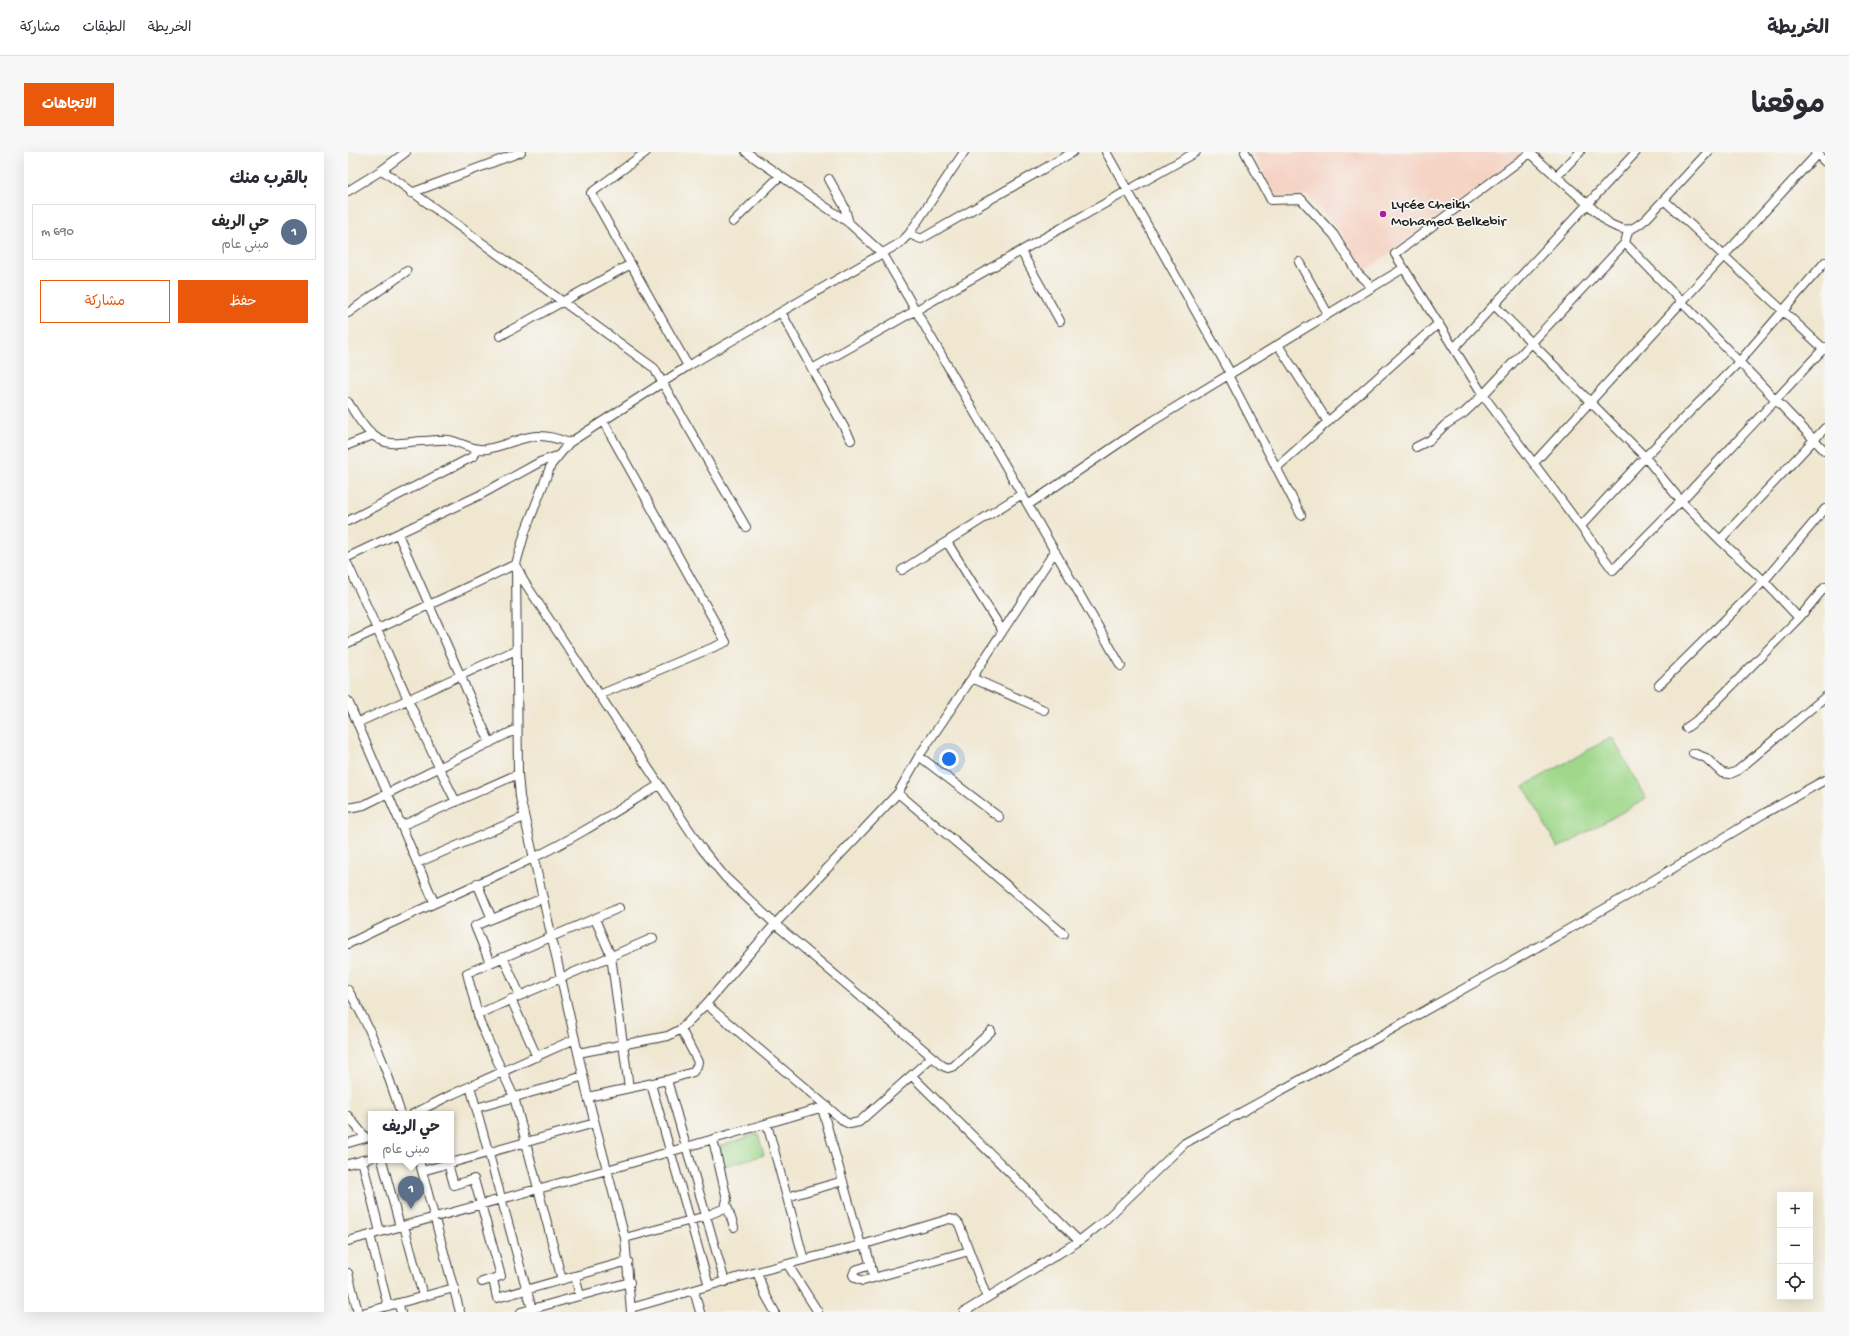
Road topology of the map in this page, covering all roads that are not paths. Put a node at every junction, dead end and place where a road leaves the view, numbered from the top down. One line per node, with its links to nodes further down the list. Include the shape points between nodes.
1 (406, 152): 16 (street)
2 (521, 152): 22 (street)
3 (646, 152): 35 (street, via 591,193)
4 (746, 152): 17 (street)
5 (964, 152): 28 (street)
6 (1073, 152): 28 (street, via 921,239)
7 (1106, 152): 21 (street)
8 (1196, 152): 21 (street)
9 (1245, 152): 38 (street, via 1271,200 1301,199 1334,235 1358,274)
10 (1530, 152): 18 (street); 36 (street, via 1395,254)
11 (1580, 152): 18 (street)
12 (1636, 152): 24 (street)
13 (1707, 152): 23 (street)
14 (1817, 153): 15 (street); 32 (street)
15 (1825, 162)
16 (382, 170): 20 (street); 22 (street)
17 (780, 176): 25 (street); 26 (street)
18 (1556, 177): 24 (street)
19 (829, 179): 26 (street, via 844,206)
20 (348, 191)
21 (1128, 191): 30 (street); 57 (street)
22 (411, 193): 39 (street)
23 (1664, 200): 27 (street, via 1648,218); 32 (street)
24 (1588, 205): 27 (street, via 1610,224); 41 (street)
25 (732, 222)
26 (849, 223): 31 (street)
27 (1628, 231): 29 (street)
28 (909, 234): 31 (street)
29 (1625, 243): 40 (street); 50 (street)
30 (1020, 251): 42 (street); 47 (street)
31 (883, 254): 42 (street); 44 (street)
32 (1724, 255): 40 (street); 43 (street)
33 (1299, 262): 46 (street)
34 (1825, 262): 43 (street)
35 (631, 264): 39 (street); 55 (street)
36 (1404, 268): 38 (street); 48 (street)
37 (407, 271): 45 (street)
38 (1372, 287): 46 (street)
39 (563, 301): 49 (street); 58 (street, via 654,368)
40 (1681, 302): 54 (street); 62 (street)
41 (1494, 305): 50 (street); 52 (street)
42 (916, 310): 56 (street); 78 (street)
43 (1783, 310): 53 (street); 54 (street)
44 (781, 312): 55 (street); 56 (street)
45 (348, 313)
46 (1328, 314): 51 (street)
47 (1060, 321)
48 (1438, 323): 52 (street); 64 (street)
49 (500, 336)
50 (1532, 343): 59 (street); 62 (street)
51 (1278, 345): 57 (street); 64 (street)
52 (1454, 348): 59 (street)
53 (1824, 348): 60 (street)
54 (1739, 362): 60 (street); 75 (street)
55 (688, 366): 58 (street)
56 (812, 369): 67 (street)
57 (1229, 374): 77 (street); 80 (street, via 1143,427)
58 (662, 382): 63 (street); 85 (street)
59 (1483, 395): 71 (street, via 1432,438); 76 (street)
60 (1775, 400): 68 (street); 79 (street)
61 (348, 402): 66 (street)
62 (1590, 402): 75 (street); 76 (street)
63 (603, 421): 69 (street); 106 (street, via 726,642)
64 (1328, 422): 77 (street)
65 (1825, 428): 68 (street)
66 (373, 435): 70 (street); 72 (street, via 391,443 448,440)
67 (851, 440)
68 (1814, 440): 73 (street); 87 (street)
69 (569, 442): 72 (street, via 554,437 534,436 486,449); 74 (street)
70 (348, 445)
71 (1416, 447)
72 (477, 449): 83 (street, via 474,456)
73 (1825, 451)
74 (557, 456): 86 (street, via 540,462 480,496); 91 (street, via 551,465 525,532)
75 (1645, 457): 79 (street); 84 (street)
76 (1534, 463): 84 (street)
77 (1276, 468): 82 (street)
78 (1022, 494): 80 (street); 88 (street)
79 (1681, 501): 84 (street, via 1613,570); 87 (street)
80 (1028, 505): 89 (street)
81 (1825, 509): 94 (street)
82 (1301, 515)
83 (348, 521)
84 (1581, 526)
85 (746, 527)
86 (398, 534): 90 (street); 96 (street)
87 (1720, 540): 94 (street)
88 (947, 542): 93 (street); 99 (street)
89 (1055, 551): 99 (street); 102 (street)
90 (348, 557)
91 (516, 564): 96 (street); 101 (street); 106 (street, via 523,580)
92 (348, 565): 98 (street)
93 (902, 570)
94 (1764, 580): 97 (street); 105 (street)
95 (1825, 587): 97 (street)
96 (429, 605): 98 (street); 103 (street)
97 (1799, 618): 112 (street, via 1700,718)
98 (378, 629): 100 (street); 108 (street)
99 (1002, 630): 104 (street)
100 (348, 643)
101 (516, 650): 103 (street); 113 (street)
102 (1121, 666)
103 (460, 676): 108 (street); 114 (street)
104 (972, 678): 110 (street); 116 (street)
105 (1659, 684)
106 (600, 695): 120 (street)
107 (1825, 698): 115 (street, via 1733,773 1722,773 1706,758)
108 (408, 699): 111 (street); 117 (street)
109 (348, 702): 111 (street)
110 (1044, 710)
111 (357, 723): 122 (street)
112 (1686, 728)
113 (517, 729): 114 (street); 118 (street)
114 (490, 743): 117 (street)
115 (1694, 753)
116 (919, 756): 121 (street); 126 (street)
117 (439, 768): 122 (street); 123 (street)
118 (518, 774): 123 (street); 125 (street)
119 (1825, 780): 204 (street, via 1497,970 1185,1143 1102,1223)
120 (659, 785): 128 (street, via 586,830); 136 (street, via 702,849 725,877)
121 (898, 793): 136 (street); 137 (street)
122 (388, 794): 124 (street, via 364,805); 127 (street)
123 (456, 802): 127 (street)
124 (348, 808)
125 (524, 817): 128 (street); 129 (street)
126 (998, 817)
127 (401, 826): 129 (street)
128 (533, 858): 130 (street); 131 (street)
129 (417, 863): 132 (street)
130 (477, 883): 132 (street); 134 (street)
131 (543, 898): 134 (street); 138 (street)
132 (434, 902): 140 (street)
133 (619, 908): 135 (street)
134 (492, 919): 143 (street, via 475,926)
135 (595, 919): 138 (street); 141 (street)
136 (775, 924): 148 (street); 156 (street)
137 (1064, 934)
138 (552, 937): 142 (street); 144 (street)
139 (653, 938): 141 (street)
140 (348, 944)
141 (611, 956): 144 (street); 153 (street)
142 (504, 957): 143 (street); 146 (street)
143 (490, 963): 149 (street, via 467,972)
144 (561, 978): 146 (street); 152 (street)
145 (348, 990): 168 (street, via 363,1015 384,1062)
146 (520, 995): 147 (street)
147 (512, 999): 149 (street); 155 (street)
148 (706, 1004): 150 (street); 166 (street)
149 (478, 1014): 157 (street)
150 (681, 1029): 153 (street, via 664,1037); 160 (street, via 698,1066 693,1072)
151 (991, 1031): 156 (street, via 951,1067 943,1066)
152 (575, 1039): 154 (street); 155 (street)
153 (623, 1044): 154 (street); 163 (street)
154 (578, 1053): 158 (street)
155 (536, 1057): 157 (street)
156 (932, 1057): 159 (street)
157 (502, 1072): 162 (street); 164 (street)
158 (584, 1076): 164 (street); 165 (street)
159 (912, 1076): 166 (street, via 856,1124 845,1122); 204 (street)
160 (668, 1080): 161 (street); 177 (street)
161 (651, 1084): 163 (street); 179 (street)
162 (470, 1086): 167 (street); 169 (street)
163 (629, 1088): 165 (street)
164 (514, 1097): 167 (street); 176 (street)
165 (588, 1097): 171 (street)
166 (825, 1107): 172 (street); 190 (street)
167 (476, 1108): 178 (street)
168 (400, 1111)
169 (428, 1111)
170 (348, 1116): 173 (street)
171 (595, 1123): 176 (street); 188 (street)
172 (767, 1124): 174 (street); 192 (street)
173 (368, 1136): 175 (street)
174 (713, 1140): 177 (street); 195 (street)
175 (348, 1142)
176 (525, 1142): 178 (street); 191 (street)
177 (687, 1147): 179 (street); 196 (street)
178 (488, 1152): 182 (street); 193 (street)
179 (670, 1152): 188 (street); 198 (street)
180 (368, 1159): 181 (street)
181 (362, 1160): 187 (street); 201 (street)
182 (454, 1160)
183 (383, 1163): 199 (street)
184 (420, 1163): 189 (street)
185 (445, 1163): 189 (street)
186 (448, 1163): 194 (street, via 454,1185 474,1179)
187 (348, 1164)
188 (607, 1170): 191 (street); 203 (street)
189 (422, 1171): 197 (street)
190 (843, 1181): 192 (street); 206 (street)
191 (538, 1190): 193 (street); 217 (street)
192 (787, 1197): 208 (street)
193 (502, 1199): 194 (street); 223 (street)
194 (481, 1205): 197 (street); 216 (street, via 501,1276)
195 (727, 1206): 196 (street, via 724,1210); 200 (street)
196 (706, 1216): 198 (street); 220 (street)
197 (435, 1217): 199 (street); 222 (street)
198 (690, 1221): 203 (street); 221 (street)
199 (402, 1226): 201 (street); 225 (street)
200 (734, 1228)
201 (380, 1232): 202 (street)
202 (370, 1235): 205 (street); 229 (street)
203 (625, 1238): 209 (street)
204 (1079, 1240): 227 (street)
205 (348, 1241)
206 (863, 1245): 207 (street, via 952,1219 959,1224); 208 (street); 211 (street)
207 (969, 1251): 215 (street); 227 (street)
208 (804, 1260): 210 (street)
209 (628, 1261): 214 (street); 219 (street)
210 (788, 1264): 212 (street); 239 (street)
211 (871, 1265): 215 (street); 215 (street, via 857,1269 854,1276 860,1281)
212 (757, 1272): 220 (street); 238 (street)
213 (348, 1273): 232 (street)
214 (575, 1276): 217 (street); 226 (street)
215 (874, 1278)
216 (493, 1279): 218 (street); 223 (street, via 498,1298)
217 (562, 1280): 223 (street)
218 (482, 1282)
219 (630, 1282): 226 (street); 231 (street)
220 (725, 1282): 221 (street)
221 (709, 1286): 224 (street)
222 (454, 1288): 225 (street); 235 (street)
223 (527, 1290): 230 (street)
224 (694, 1291): 231 (street); 237 (street)
225 (422, 1296): 228 (street)
226 (580, 1296): 230 (street)
227 (987, 1298): 240 (street)
228 (398, 1303): 229 (street); 234 (street)
229 (388, 1306): 233 (street)
230 (532, 1309): 236 (street)
231 (631, 1310)
232 (358, 1312)
233 (366, 1312)
234 (401, 1312)
235 (460, 1312)
236 (522, 1312)
237 (700, 1312)
238 (775, 1312)
239 (818, 1312)
240 (964, 1312)

